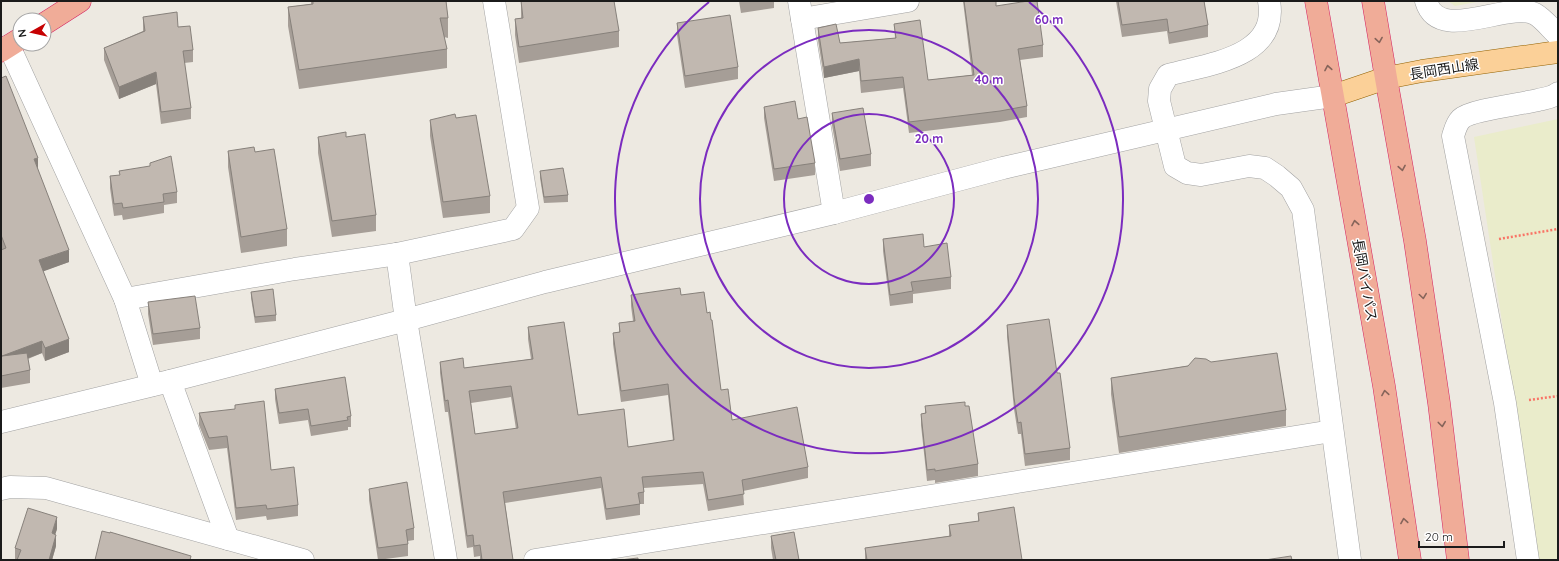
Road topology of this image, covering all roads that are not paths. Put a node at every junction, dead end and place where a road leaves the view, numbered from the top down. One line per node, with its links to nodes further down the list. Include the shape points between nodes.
1 (80, 1): 9 (highway)
2 (494, 1): 18 (street, via 528,208 513,229)
3 (908, 1): 8 (street)
4 (1269, 1): 16 (street, via 1267,29 1257,43 1240,55 1168,75 1160,89 1160,101)
5 (1316, 1): 15 (highway, 長岡バイパス, one-way to 5)
6 (1373, 1): 13 (highway, one-way to 13)
7 (1426, 1): 10 (street, via 1431,10 1447,20 1460,21 1523,11 1535,14)
8 (801, 10): 17 (street)
9 (52, 19)
10 (1558, 35)
11 (10, 45): 19 (street)
12 (1558, 52): 13 (main road, 長岡西山線)
13 (1386, 78): 15 (main road, 長岡西山線); 31 (highway, one-way to 31, via 1416,249 1439,403)
14 (1558, 93): 32 (street, via 1531,102 1473,112 1456,125 1453,136 1505,403)
15 (1333, 96): 16 (street, via 1276,104); 30 (highway, 長岡バイパス, one-way to 15, via 1384,386)
16 (1167, 128): 17 (street); 23 (street, via 1175,166 1187,173 1201,175 1249,166 1265,168 1291,188 1303,210)
17 (834, 213): 20 (street, via 544,282)
18 (397, 254): 19 (street); 20 (street)
19 (125, 299): 21 (street)
20 (406, 320): 21 (street); 27 (street)
21 (161, 383): 22 (street); 25 (street)
22 (1, 422)
23 (1332, 431): 28 (street); 29 (street)
24 (1, 489): 25 (street, via 46,488)
25 (234, 547): 26 (street)
26 (303, 560)
27 (446, 560)
28 (535, 560)
29 (1350, 560)
30 (1410, 560)
31 (1458, 560)
32 (1528, 560)

